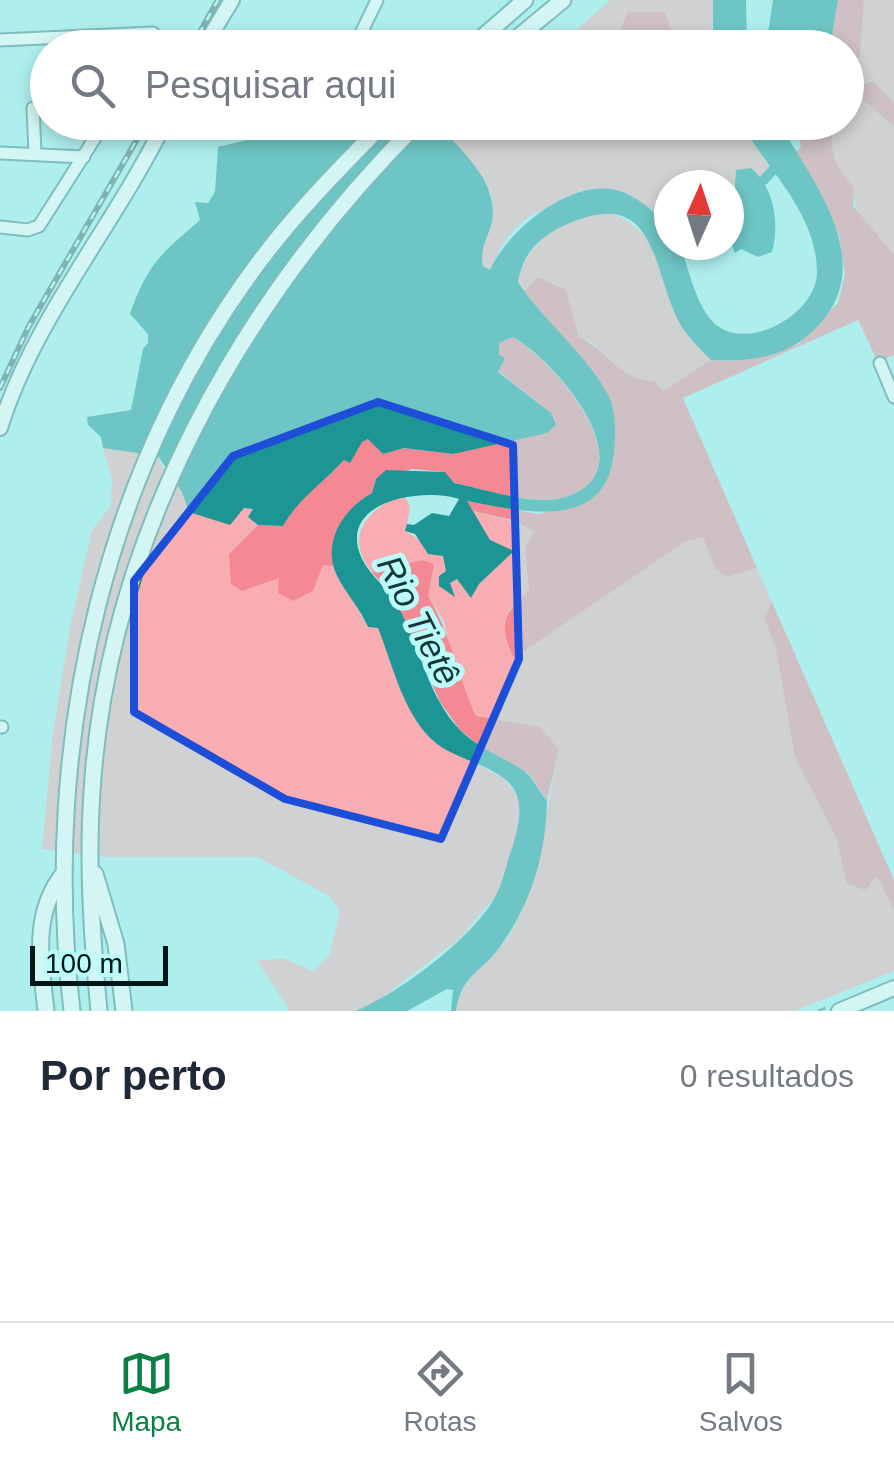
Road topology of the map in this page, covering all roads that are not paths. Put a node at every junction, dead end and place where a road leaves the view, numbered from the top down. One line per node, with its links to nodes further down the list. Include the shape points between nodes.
1 (232, 0): 5 (main road)
2 (377, 0): 6 (street)
3 (525, 0): 7 (highway)
4 (562, 0): 8 (highway)
5 (215, 30)
6 (363, 30)
7 (491, 30)
8 (526, 30)
9 (30, 39): 10 (street)
10 (0, 40)
11 (34, 140): 17 (street)
12 (95, 140): 18 (street)
13 (156, 140): 22 (main road, via 33,352)
14 (369, 140): 24 (highway, via 276,241 216,329 164,424 117,543 88,652 68,762)
15 (402, 140): 23 (highway, via 294,264 238,346 150,529 113,654 93,777)
16 (0, 153): 17 (street)
17 (34, 153): 18 (street)
18 (84, 157): 19 (street, via 39,226)
19 (0, 227)
20 (880, 363): 21 (street)
21 (894, 397)
22 (0, 428)
23 (90, 864): 28 (highway); 29 (highway, via 112,926)
24 (64, 873): 26 (highway, via 40,928); 27 (highway)
25 (894, 988): 30 (main road)
26 (46, 1011)
27 (72, 1011)
28 (99, 1011)
29 (124, 1011)
30 (839, 1011)

